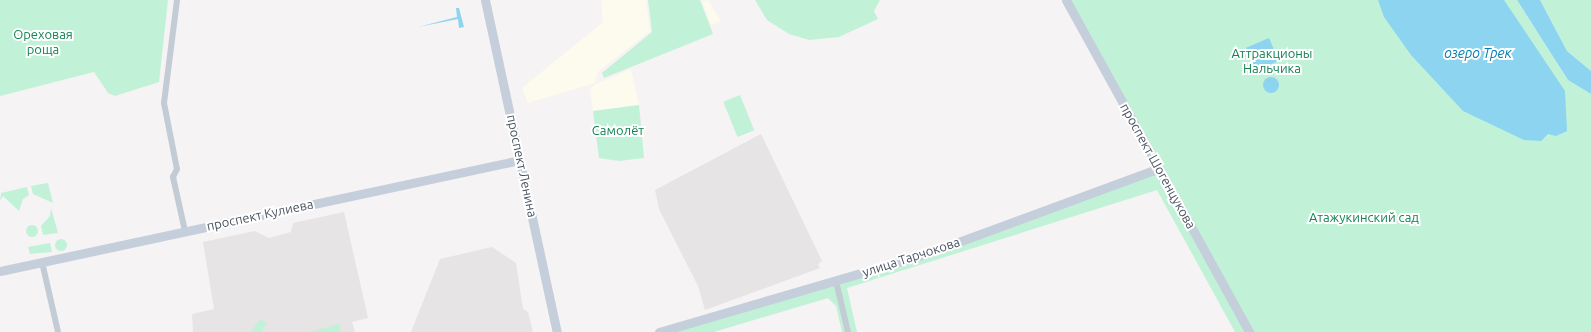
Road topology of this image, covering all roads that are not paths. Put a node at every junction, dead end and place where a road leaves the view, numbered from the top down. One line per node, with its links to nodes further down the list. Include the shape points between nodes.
1 (177, 0): 6 (street, via 164,103 177,169 173,177)
2 (486, 0): 4 (street, проспект Ленина)
3 (1066, 0): 5 (street, проспект Шогенцукова)
4 (520, 160): 6 (street, проспект Кулиева); 11 (street, проспект Ленина)
5 (1159, 168): 9 (street, улица Тарчокова, via 962,242); 14 (street, проспект Шогенцукова)
6 (185, 231): 7 (street, проспект Кулиева)
7 (42, 262): 8 (street, проспект Кулиева); 10 (street)
8 (0, 271)
9 (836, 281): 12 (street, улица Тарчокова); 13 (street)
10 (58, 332)
11 (557, 332)
12 (659, 332)
13 (848, 332)
14 (1249, 332)

